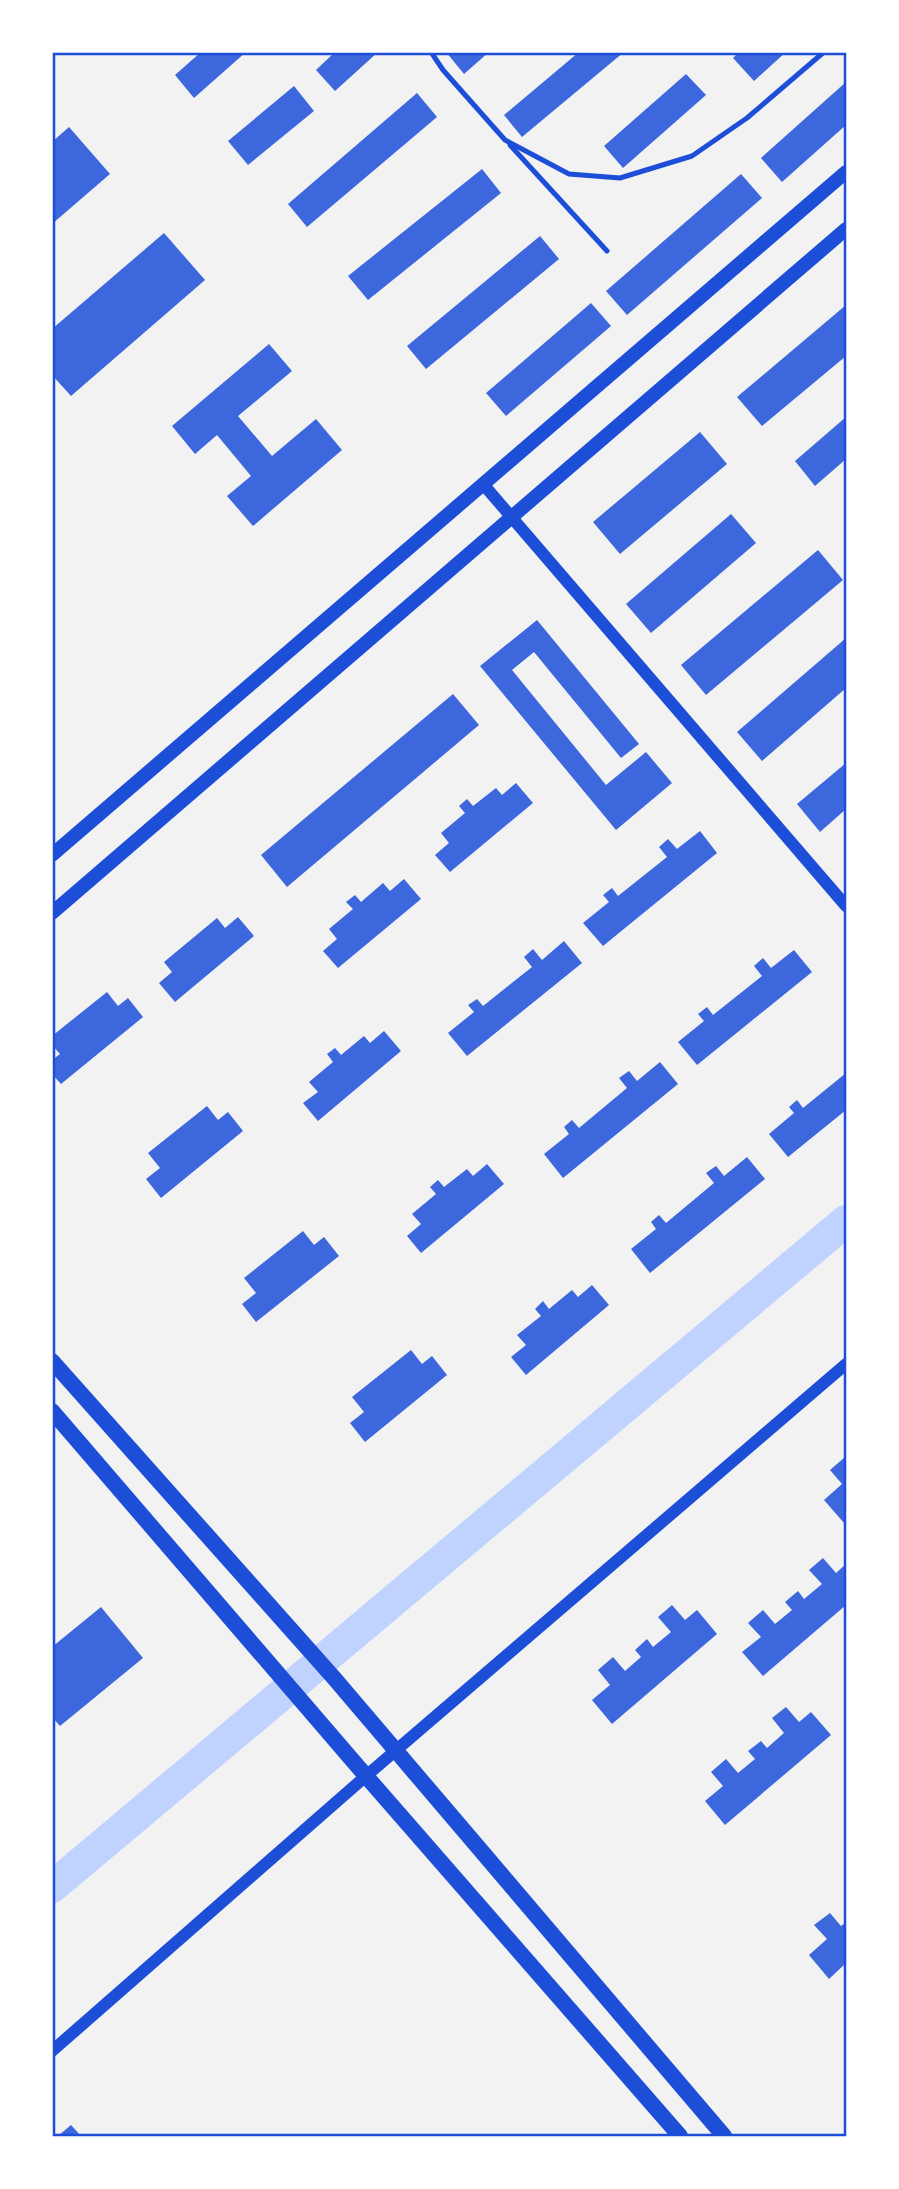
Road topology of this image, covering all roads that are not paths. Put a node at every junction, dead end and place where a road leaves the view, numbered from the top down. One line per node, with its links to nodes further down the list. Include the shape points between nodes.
1 (431, 52): 3 (lane)
2 (824, 52): 3 (lane, via 747,118 692,156 620,178 569,174)
3 (505, 140): 6 (lane)
4 (846, 172): 7 (main road)
5 (846, 229): 8 (main road)
6 (607, 251)
7 (483, 484): 8 (street); 9 (main road)
8 (513, 519): 10 (street); 11 (main road)
9 (52, 855)
10 (846, 906)
11 (52, 913)
12 (52, 1361): 15 (main road)
13 (846, 1364): 15 (street)
14 (52, 1411): 16 (main road)
15 (396, 1751): 16 (street); 19 (main road)
16 (366, 1776): 17 (street); 18 (main road)
17 (52, 2051)
18 (680, 2137)
19 (724, 2137)

